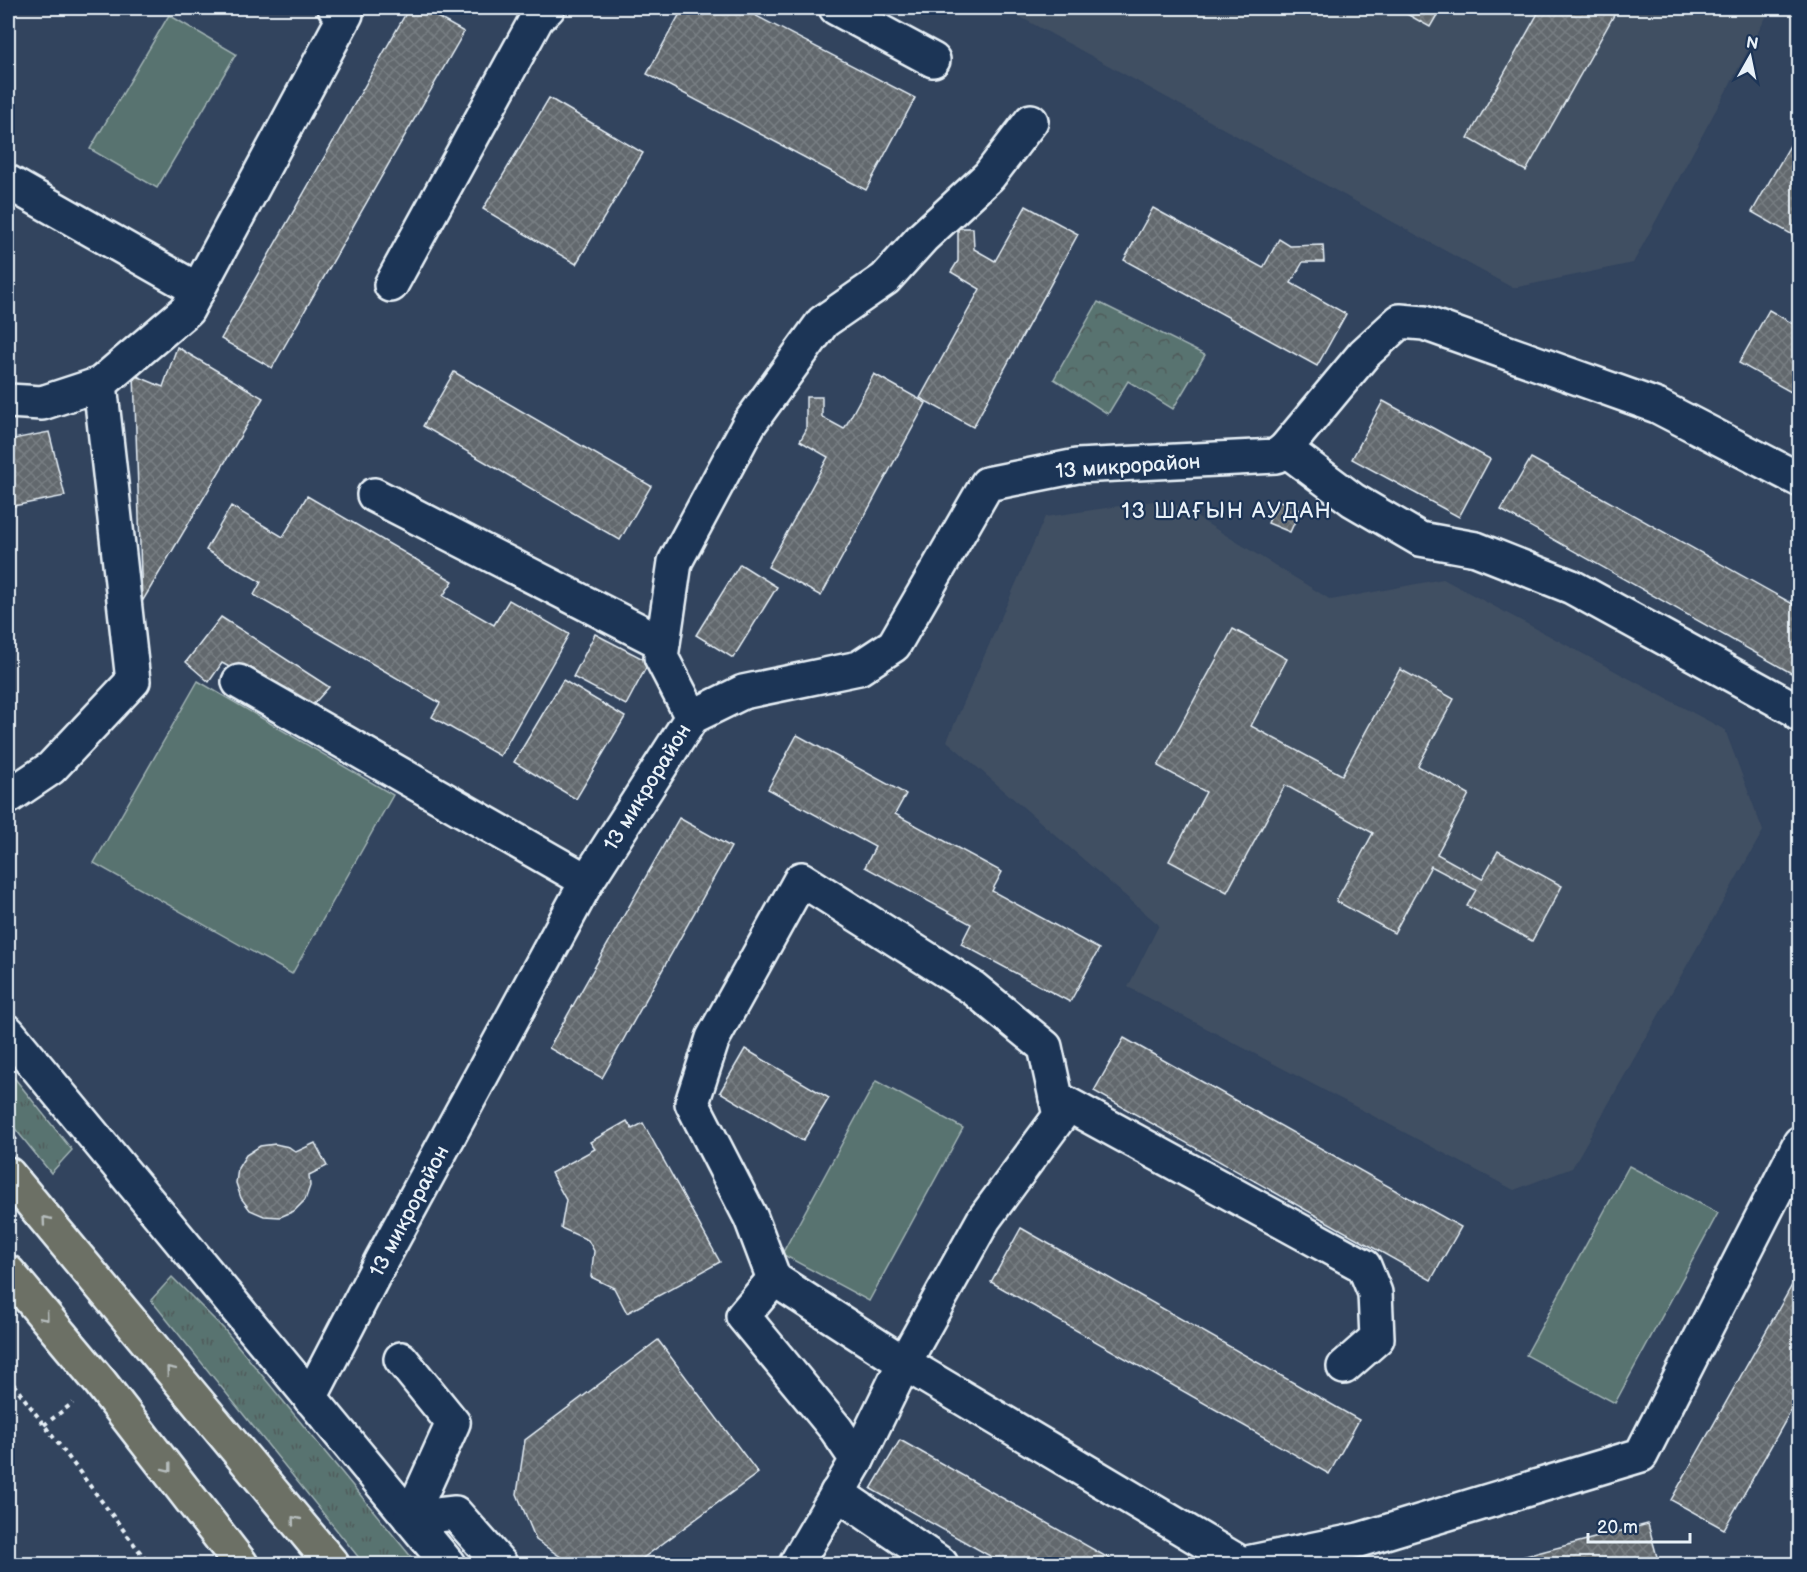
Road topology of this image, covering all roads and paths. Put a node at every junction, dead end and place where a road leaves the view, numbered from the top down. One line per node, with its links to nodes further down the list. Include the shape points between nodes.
1 (335, 8): 8 (street, via 346,14)
2 (548, 8): 7 (street, via 537,18)
3 (836, 8): 4 (street)
4 (933, 60)
5 (1031, 121): 14 (street, via 989,176 923,237 885,279 823,322 749,424 675,562)
6 (8, 182): 8 (street)
7 (391, 285)
8 (198, 290): 9 (street, via 188,310)
9 (100, 384): 10 (street, via 42,403); 18 (street, via 133,681 51,768)
10 (8, 401)
11 (1285, 449): 12 (street, via 1364,354 1401,321 1424,323 1657,406); 16 (street, via 1353,500 1420,539 1476,549 1572,587); 17 (street, 13 микрорайон, via 1276,456 1077,466 987,484 894,645 859,668 743,692)
12 (1800, 480)
13 (374, 495): 14 (street)
14 (663, 643): 17 (street, via 661,657)
15 (239, 682): 19 (street)
16 (1800, 715)
17 (692, 717): 19 (street, 13 микрорайон)
18 (8, 797)
19 (587, 882): 30 (street, 13 микрорайон)
20 (8, 1032): 30 (street)
21 (1056, 1098): 25 (street, via 1045,1047 973,988 801,879 713,1038 692,1103 751,1218); 27 (street, via 1060,1116 984,1219); 28 (street, via 1364,1266 1375,1293 1377,1338)
22 (1800, 1143): 27 (street, via 1641,1455 1359,1540 1242,1564)
23 (8, 1174): 38 (main road, one-way to 23)
24 (8, 1272): 33 (main road, one-way to 33)
25 (774, 1279): 27 (street); 31 (street, via 743,1316 836,1429)
26 (401, 1359): 34 (street, via 453,1423)
27 (904, 1363): 31 (street)
28 (1344, 1367)
29 (8, 1377): 35 (path)
30 (310, 1398): 34 (street)
31 (856, 1460): 32 (street)
32 (837, 1493): 41 (street); 42 (street)
33 (201, 1511): 36 (main road); 37 (main road)
34 (410, 1518): 39 (street); 40 (street, via 454,1513)
35 (149, 1564)
36 (224, 1564)
37 (241, 1564)
38 (332, 1564)
39 (448, 1564)
40 (500, 1564)
41 (796, 1564)
42 (941, 1564)

